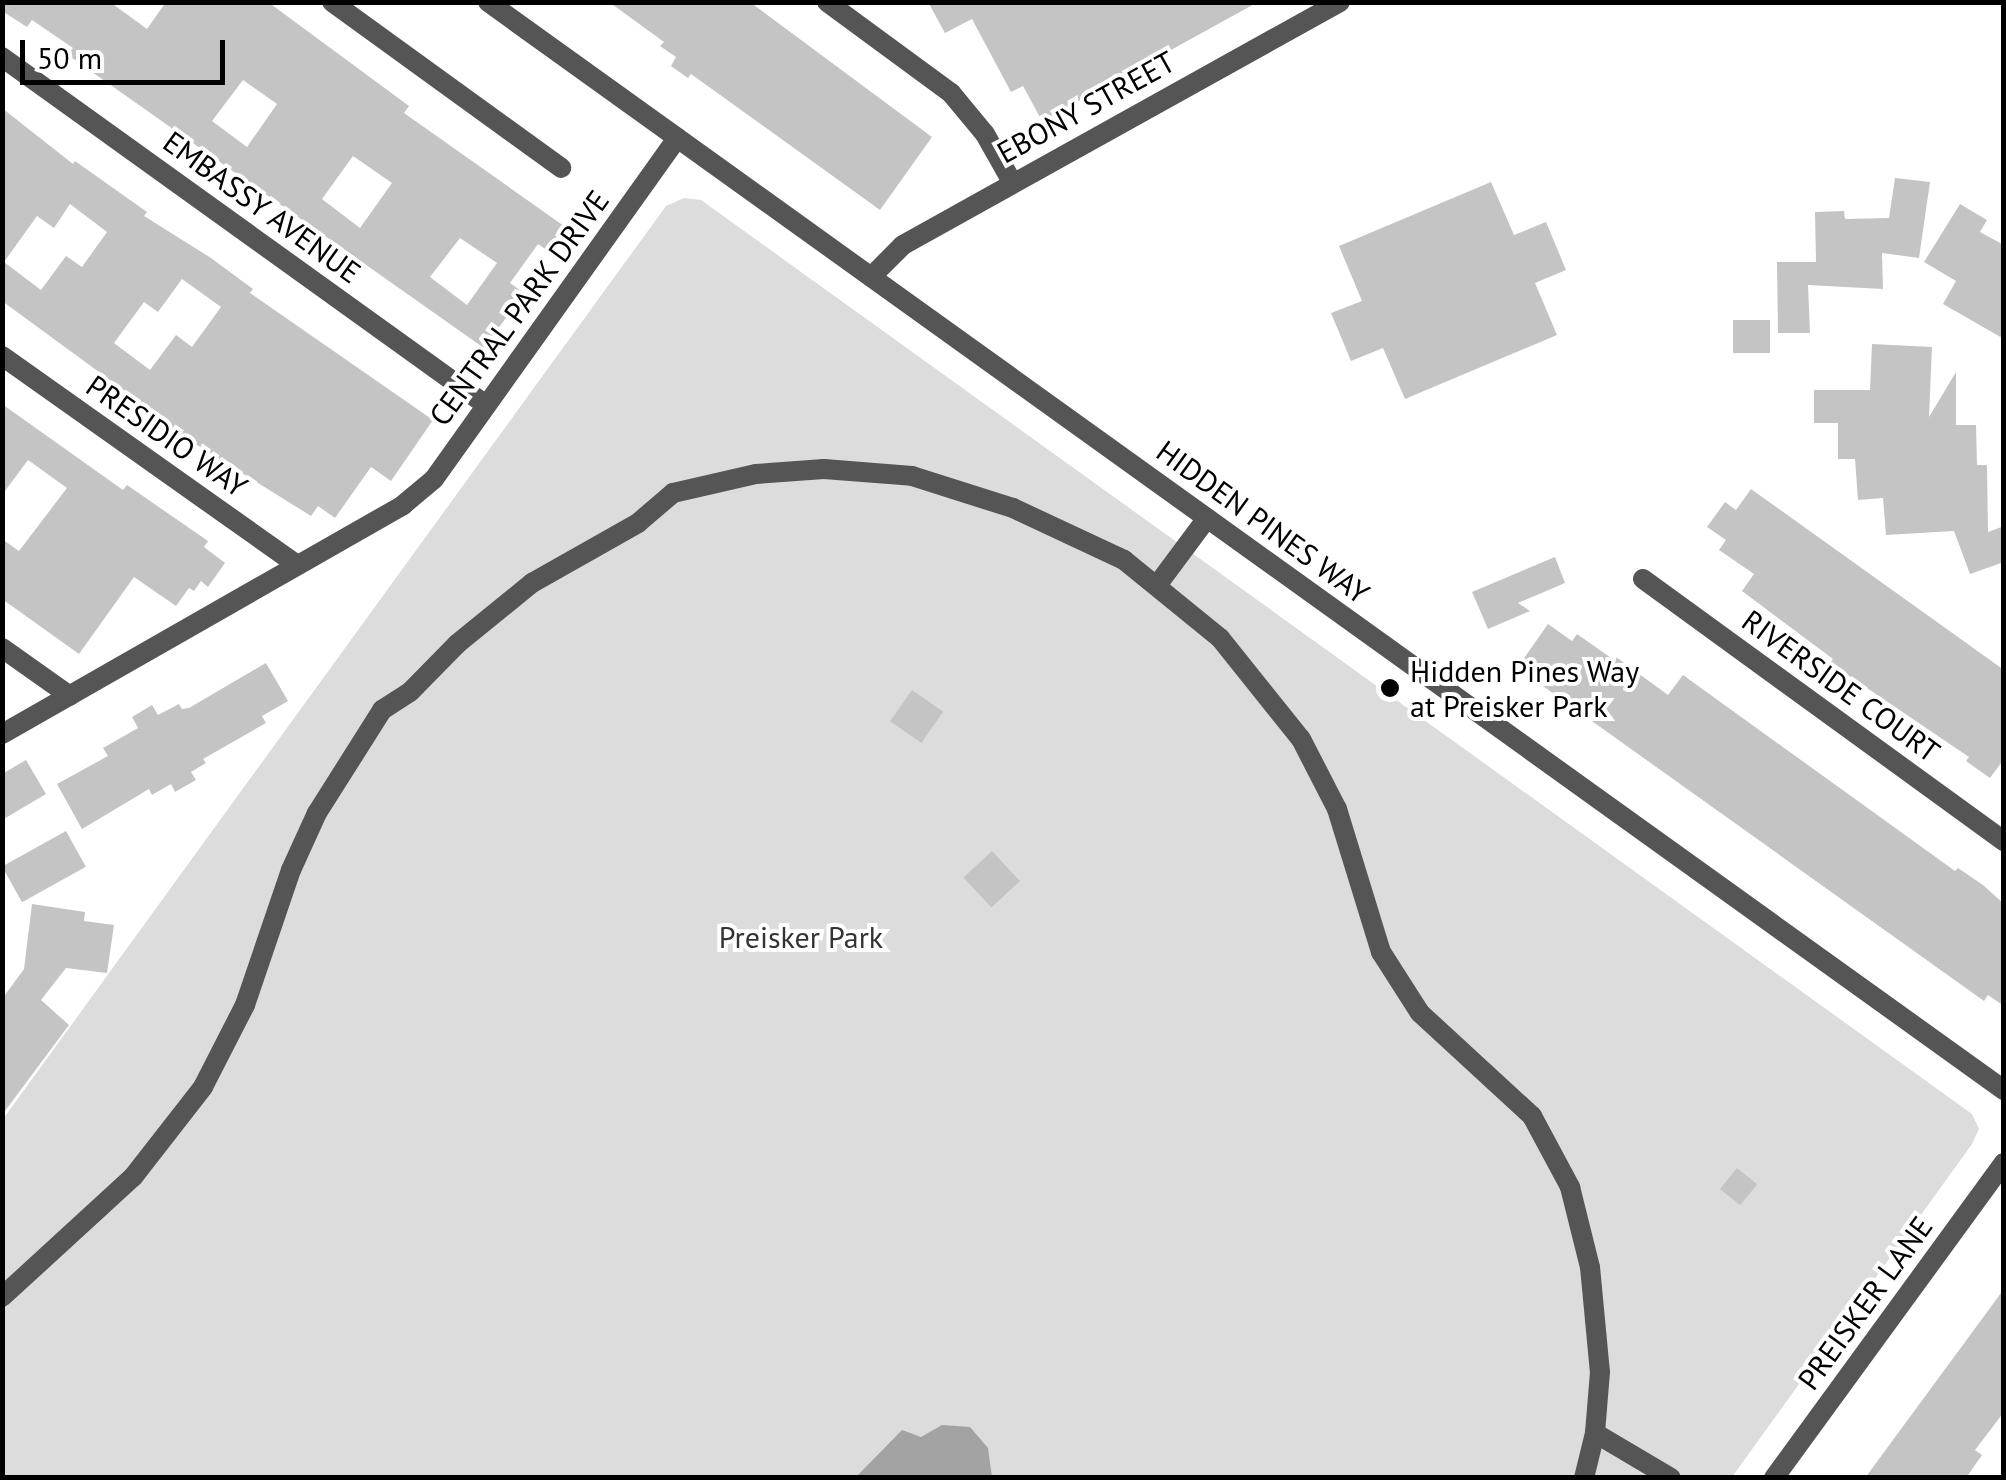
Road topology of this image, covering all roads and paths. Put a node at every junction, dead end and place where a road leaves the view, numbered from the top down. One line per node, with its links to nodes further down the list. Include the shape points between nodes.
1 (332, 2): 7 (street)
2 (488, 2): 6 (street, HIDDEN PINES WAY)
3 (826, 2): 8 (street, via 950,93 985,134)
4 (1340, 2): 8 (street, EBONY STREET)
5 (2, 57): 11 (street, EMBASSY AVENUE)
6 (677, 138): 9 (street, HIDDEN PINES WAY); 11 (street, CENTRAL PARK DRIVE)
7 (561, 168)
8 (1012, 182): 9 (street, EBONY STREET, via 903,244)
9 (871, 277): 12 (street, HIDDEN PINES WAY)
10 (2, 356): 13 (street, PRESIDIO WAY)
11 (486, 405): 13 (street, CENTRAL PARK DRIVE, via 434,478 403,505)
12 (1207, 518): 15 (street); 20 (street, HIDDEN PINES WAY)
13 (297, 565): 17 (street, CENTRAL PARK DRIVE)
14 (1643, 579): 19 (street, RIVERSIDE COURT)
15 (1158, 584): 22 (street, via 1084,539 912,476 824,468 756,474 673,493 638,523 532,583 382,710 317,813 245,1005 202,1087 133,1177); 23 (street, via 1220,638 1301,739 1337,808 1381,952 1420,1013 1532,1116 1570,1187 1590,1268 1600,1372)
16 (2, 648): 17 (street)
17 (70, 696): 18 (street, CENTRAL PARK DRIVE)
18 (2, 734)
19 (2004, 841)
20 (2004, 1090)
21 (2004, 1164): 26 (street, PREISKER LANE)
22 (2, 1297)
23 (1595, 1433): 24 (street); 25 (street)
24 (1584, 1478)
25 (1671, 1478)
26 (1774, 1478)

